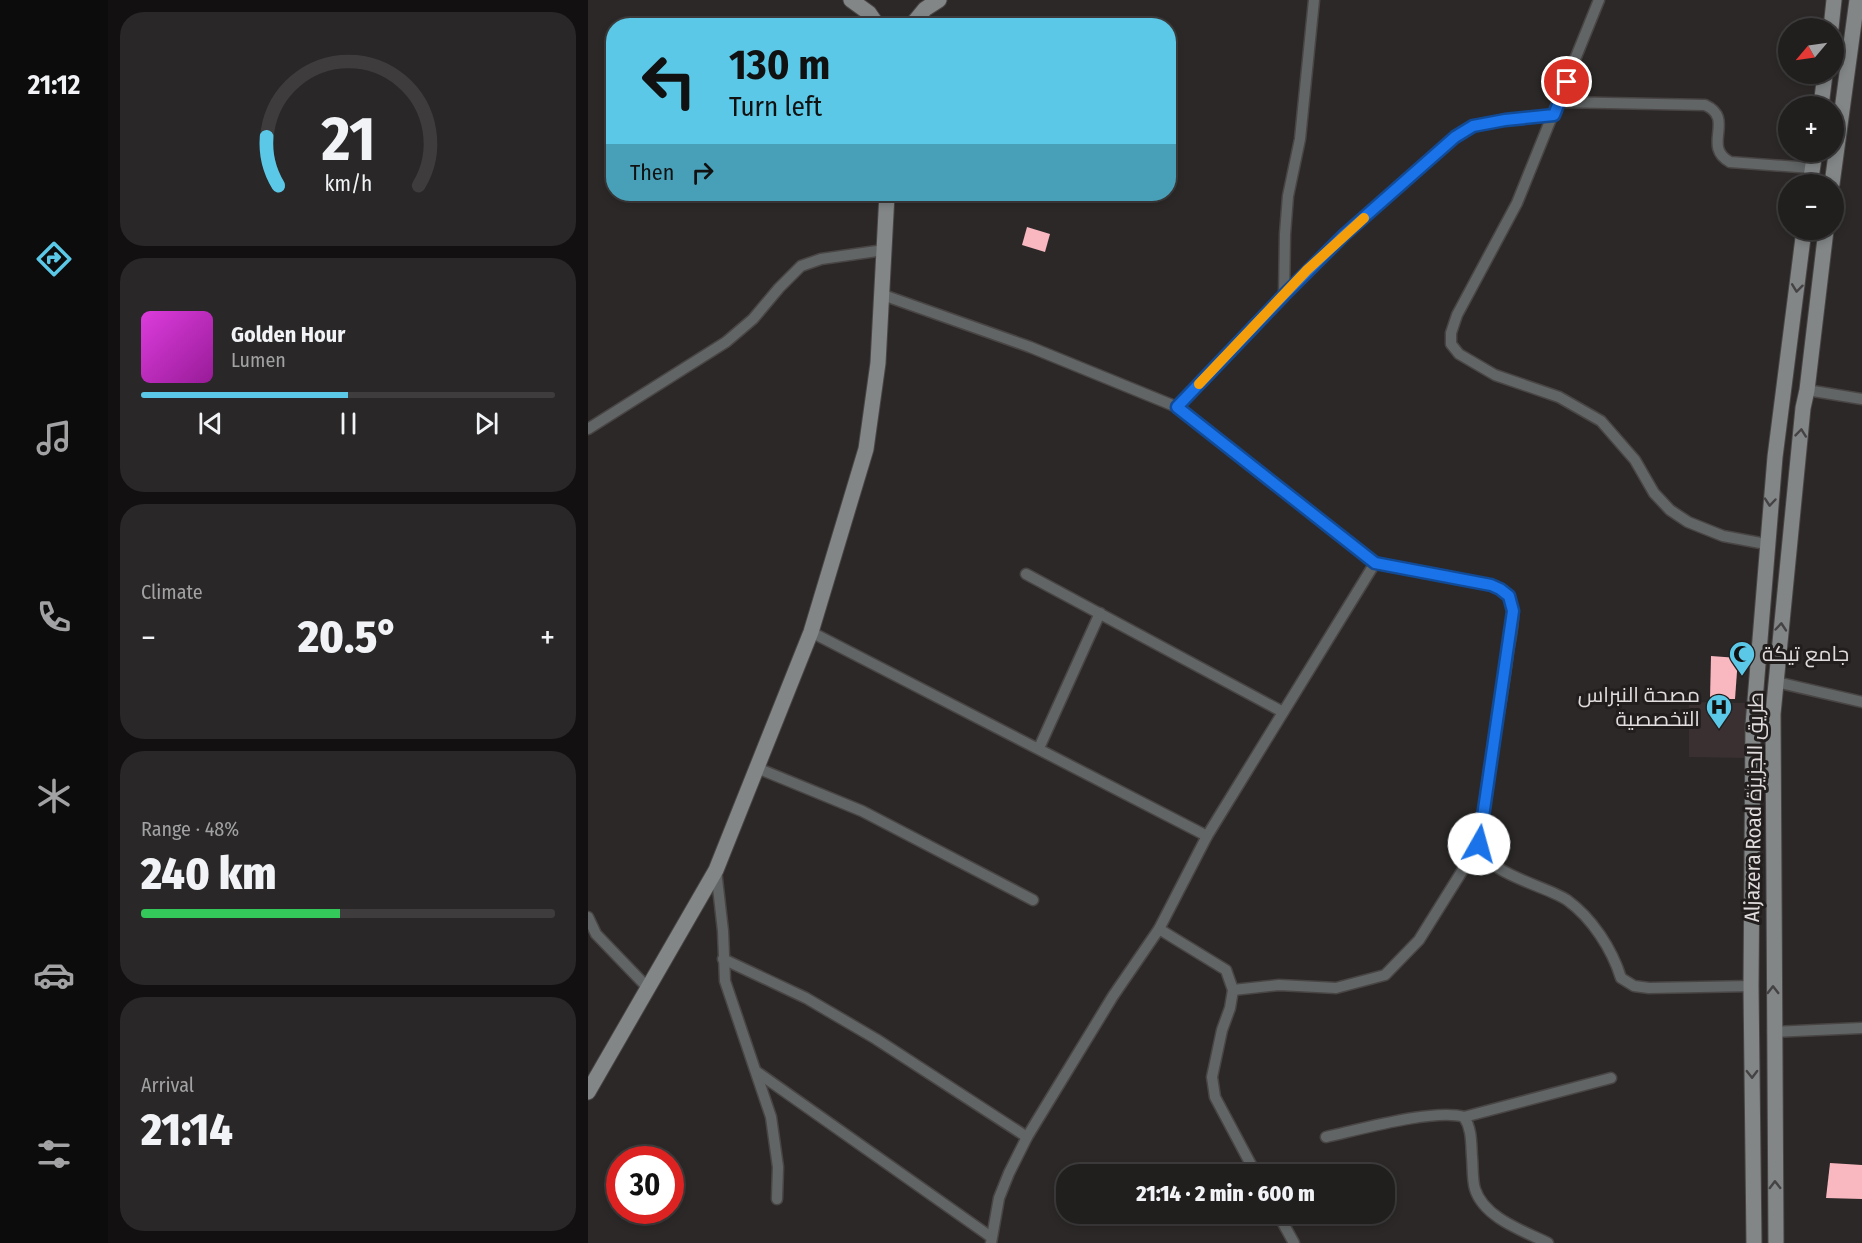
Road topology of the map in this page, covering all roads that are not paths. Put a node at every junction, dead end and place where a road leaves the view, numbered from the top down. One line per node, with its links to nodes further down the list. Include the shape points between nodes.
1 (851, 0): 7 (main road)
2 (939, 0): 8 (main road)
3 (1314, 0): 21 (street, via 1300,140 1288,196)
4 (1599, 0): 10 (street)
5 (1834, 0): 9 (main road)
6 (1857, 0): 15 (main road)
7 (872, 18)
8 (918, 18)
9 (1832, 18)
10 (1559, 102): 11 (street); 13 (street, via 1705,105 1719,117 1717,148 1722,158 1730,162)
11 (1554, 115): 21 (street, via 1473,126 1455,137 1344,235); 26 (street, via 1517,203 1457,315 1451,344 1459,354 1495,375 1559,397 1600,421 1635,460 1654,493 1688,522 1723,536)
12 (1813, 162): 13 (main road)
13 (1812, 168): 14 (main road)
14 (1811, 174)
15 (1833, 174)
16 (887, 201): 19 (main road)
17 (1803, 240): 26 (main road, Aljazera Road طريق الجزيزة, one-way to 26)
18 (1825, 240): 22 (main road, Aljazera Road طريق الجزيزة)
19 (884, 250): 20 (main road); 25 (street, via 821,259 801,267 726,342)
20 (882, 295): 24 (street, via 1030,347); 30 (main road, via 878,363 866,449)
21 (1284, 295): 24 (street)
22 (1808, 390): 23 (street); 31 (main road, Aljazera Road طريق الجزيزة, one-way to 22, via 1803,408)
23 (1862, 399)
24 (1177, 407): 27 (street)
25 (588, 429)
26 (1766, 544): 43 (main road, Aljazera Road طريق الجزيزة, via 1753,725)
27 (1375, 563): 33 (street); 37 (street, via 1491,585 1509,596 1513,611)
28 (1026, 574): 29 (street)
29 (1100, 614): 33 (street); 34 (street)
30 (811, 632): 34 (street); 35 (main road)
31 (1776, 682): 32 (street); 47 (main road, Aljazera Road طريق الجزيزة, one-way to 31, via 1772,798)
32 (1862, 702)
33 (1283, 712): 36 (street)
34 (1039, 748): 36 (street)
35 (757, 768): 38 (main road); 39 (street, via 862,811)
36 (1207, 836): 41 (street)
37 (1479, 844): 43 (street, via 1491,865 1568,901 1600,935 1621,978 1634,986); 45 (street, via 1419,940 1385,975 1336,988 1279,985)
38 (716, 870): 42 (street); 44 (main road)
39 (1033, 900)
40 (588, 917): 44 (street, via 596,934)
41 (1159, 929): 45 (street, via 1226,970); 52 (street)
42 (723, 959): 48 (street, via 725,981); 52 (street, via 806,998)
43 (1751, 986): 60 (main road, Aljazera Road طريق الجزيزة, one-way to 60)
44 (648, 988): 50 (main road)
45 (1233, 990): 54 (street, via 1212,1077 1215,1097)
46 (1862, 1028): 47 (street)
47 (1773, 1032): 61 (main road, Aljazera Road طريق الجزيزة, one-way to 47)
48 (757, 1072): 55 (street, via 771,1116 778,1167); 57 (street)
49 (1611, 1078): 51 (street)
50 (588, 1092)
51 (1464, 1117): 53 (street, via 1414,1119); 59 (street, via 1471,1135 1475,1190 1482,1201 1495,1215)
52 (1027, 1137): 57 (street, via 999,1198)
53 (1326, 1137)
54 (1251, 1164)
55 (777, 1199)
56 (1284, 1224): 58 (street)
57 (991, 1240)
58 (1294, 1243)
59 (1548, 1243)
60 (1754, 1243)
61 (1776, 1243)

